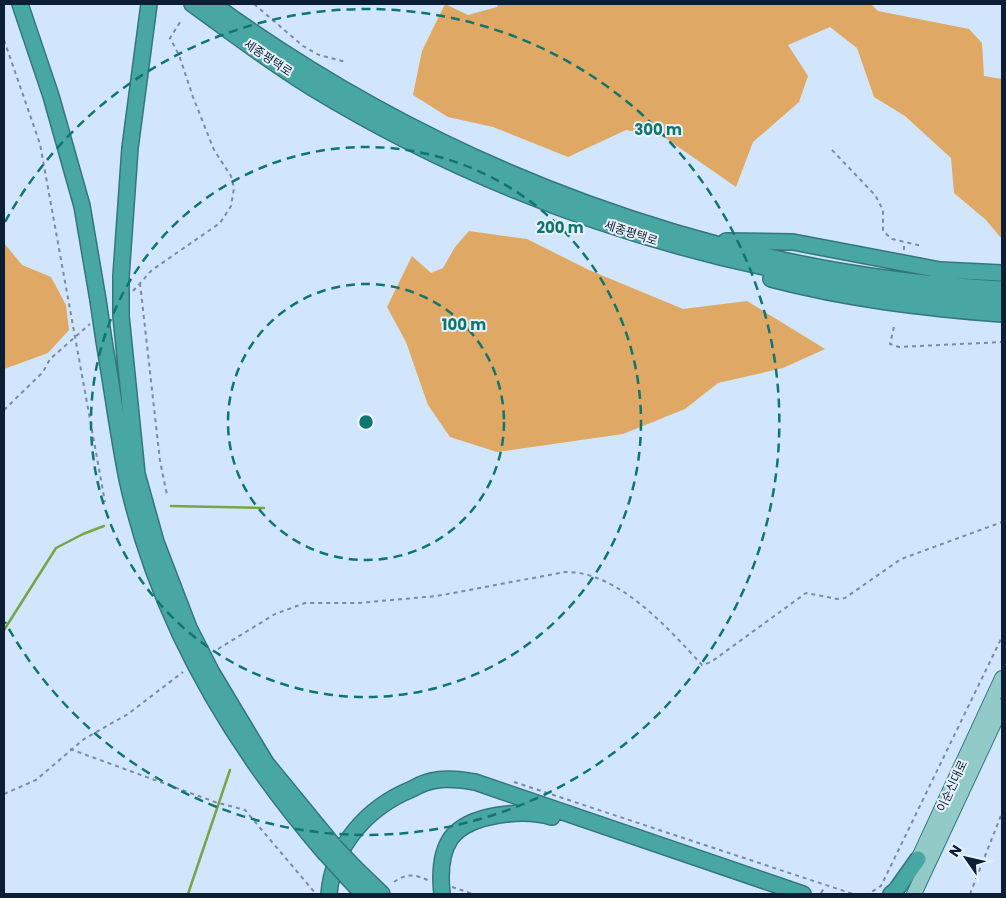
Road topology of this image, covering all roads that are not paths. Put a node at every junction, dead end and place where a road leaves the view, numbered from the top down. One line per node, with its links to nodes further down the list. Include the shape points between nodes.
1 (20, 4): 13 (highway, bridge, via 51,96 82,206 127,480 170,617 224,719 293,815)
2 (149, 4): 13 (highway, bridge, via 130,148 121,276 121,316 137,474 156,542 189,628 266,763)
3 (192, 4): 6 (highway, 세종평택로, via 310,86 412,143 565,211)
4 (213, 4): 5 (highway, 세종평택로, via 307,67 455,147 545,187)
5 (704, 241): 7 (highway, via 792,242 940,270); 8 (highway, 세종평택로, via 796,264 948,286)
6 (668, 245): 9 (highway, 세종평택로, via 787,273 866,287); 10 (highway, via 724,267 854,298 918,308)
7 (1002, 273)
8 (1002, 289)
9 (1002, 300)
10 (1002, 314)
11 (1002, 678): 14 (main road, 이순신대로)
12 (1002, 706): 24 (main road, 이순신대로)
13 (329, 850): 15 (highway, bridge)
14 (918, 859): 22 (highway); 23 (main road, 이순신대로)
15 (351, 872): 18 (highway); 19 (highway)
16 (447, 890): 20 (highway, via 441,870 445,850 457,832 477,822 513,812 536,812)
17 (330, 894): 21 (highway, via 331,877 338,858 360,822 399,794 435,780 453,779 475,782)
18 (363, 894)
19 (382, 894)
20 (772, 894)
21 (804, 894)
22 (891, 894)
23 (902, 894)
24 (914, 894)

